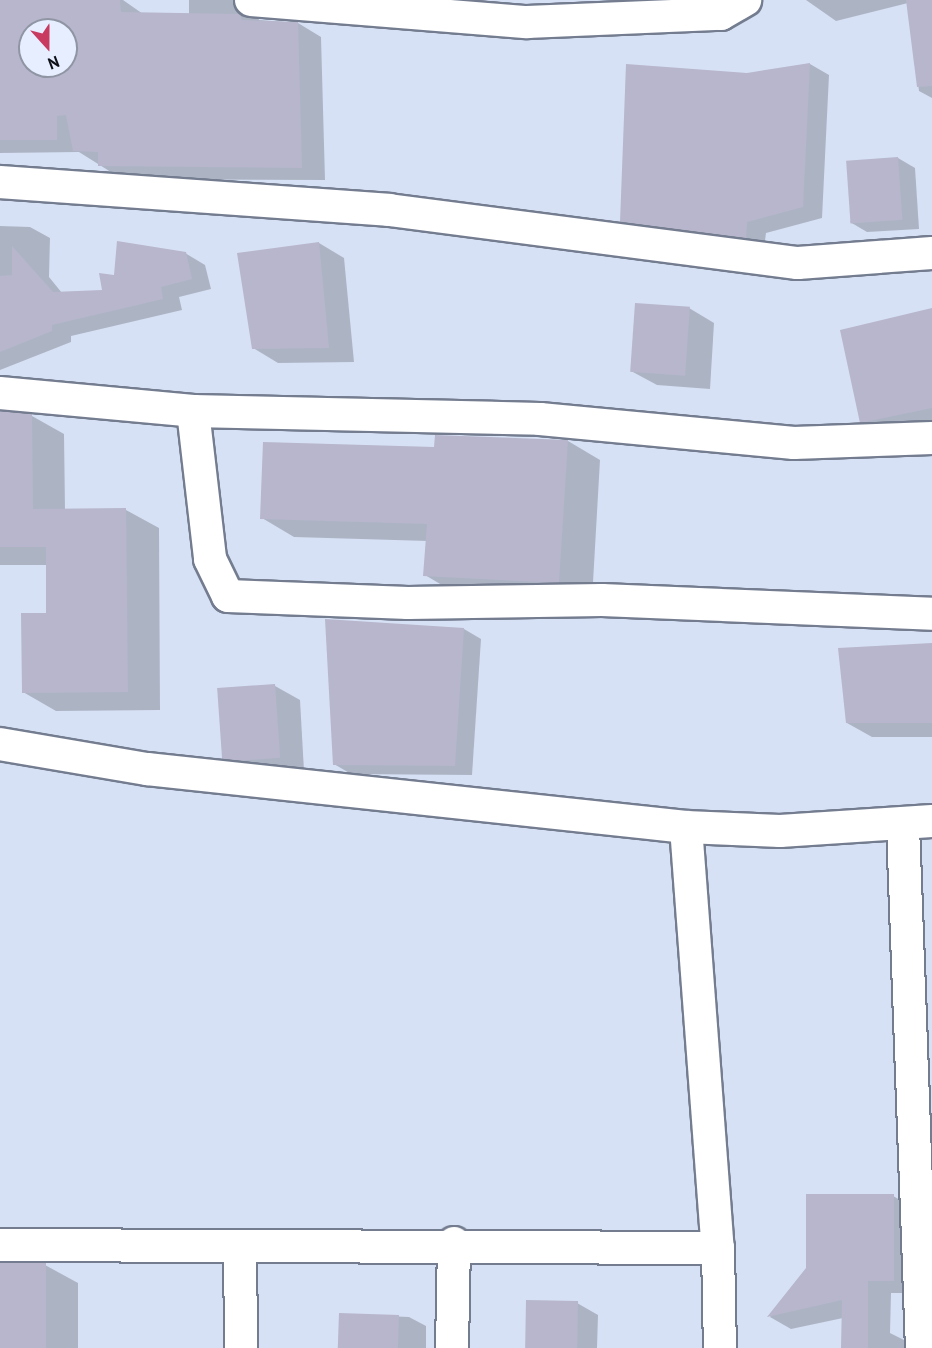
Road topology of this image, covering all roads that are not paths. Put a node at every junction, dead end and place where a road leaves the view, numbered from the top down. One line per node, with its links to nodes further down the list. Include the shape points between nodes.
1 (252, 0): 2 (street, via 527,22 721,14)
2 (744, 0)
3 (0, 182): 4 (street, via 389,210 798,263)
4 (932, 253)
5 (0, 393): 6 (street)
6 (194, 411): 7 (street, via 540,419 794,443); 8 (street, via 210,559 228,596 243,600 602,600)
7 (932, 438)
8 (932, 614)
9 (0, 744): 11 (street, via 147,769)
10 (917, 823): 11 (street, via 780,831); 12 (street)
11 (686, 827): 16 (street)
12 (921, 1040): 20 (street)
13 (454, 1243): 15 (street); 16 (street); 18 (street)
14 (0, 1245): 15 (street)
15 (240, 1247): 17 (street)
16 (718, 1248): 19 (street)
17 (241, 1348)
18 (452, 1348)
19 (720, 1348)
20 (922, 1348)

